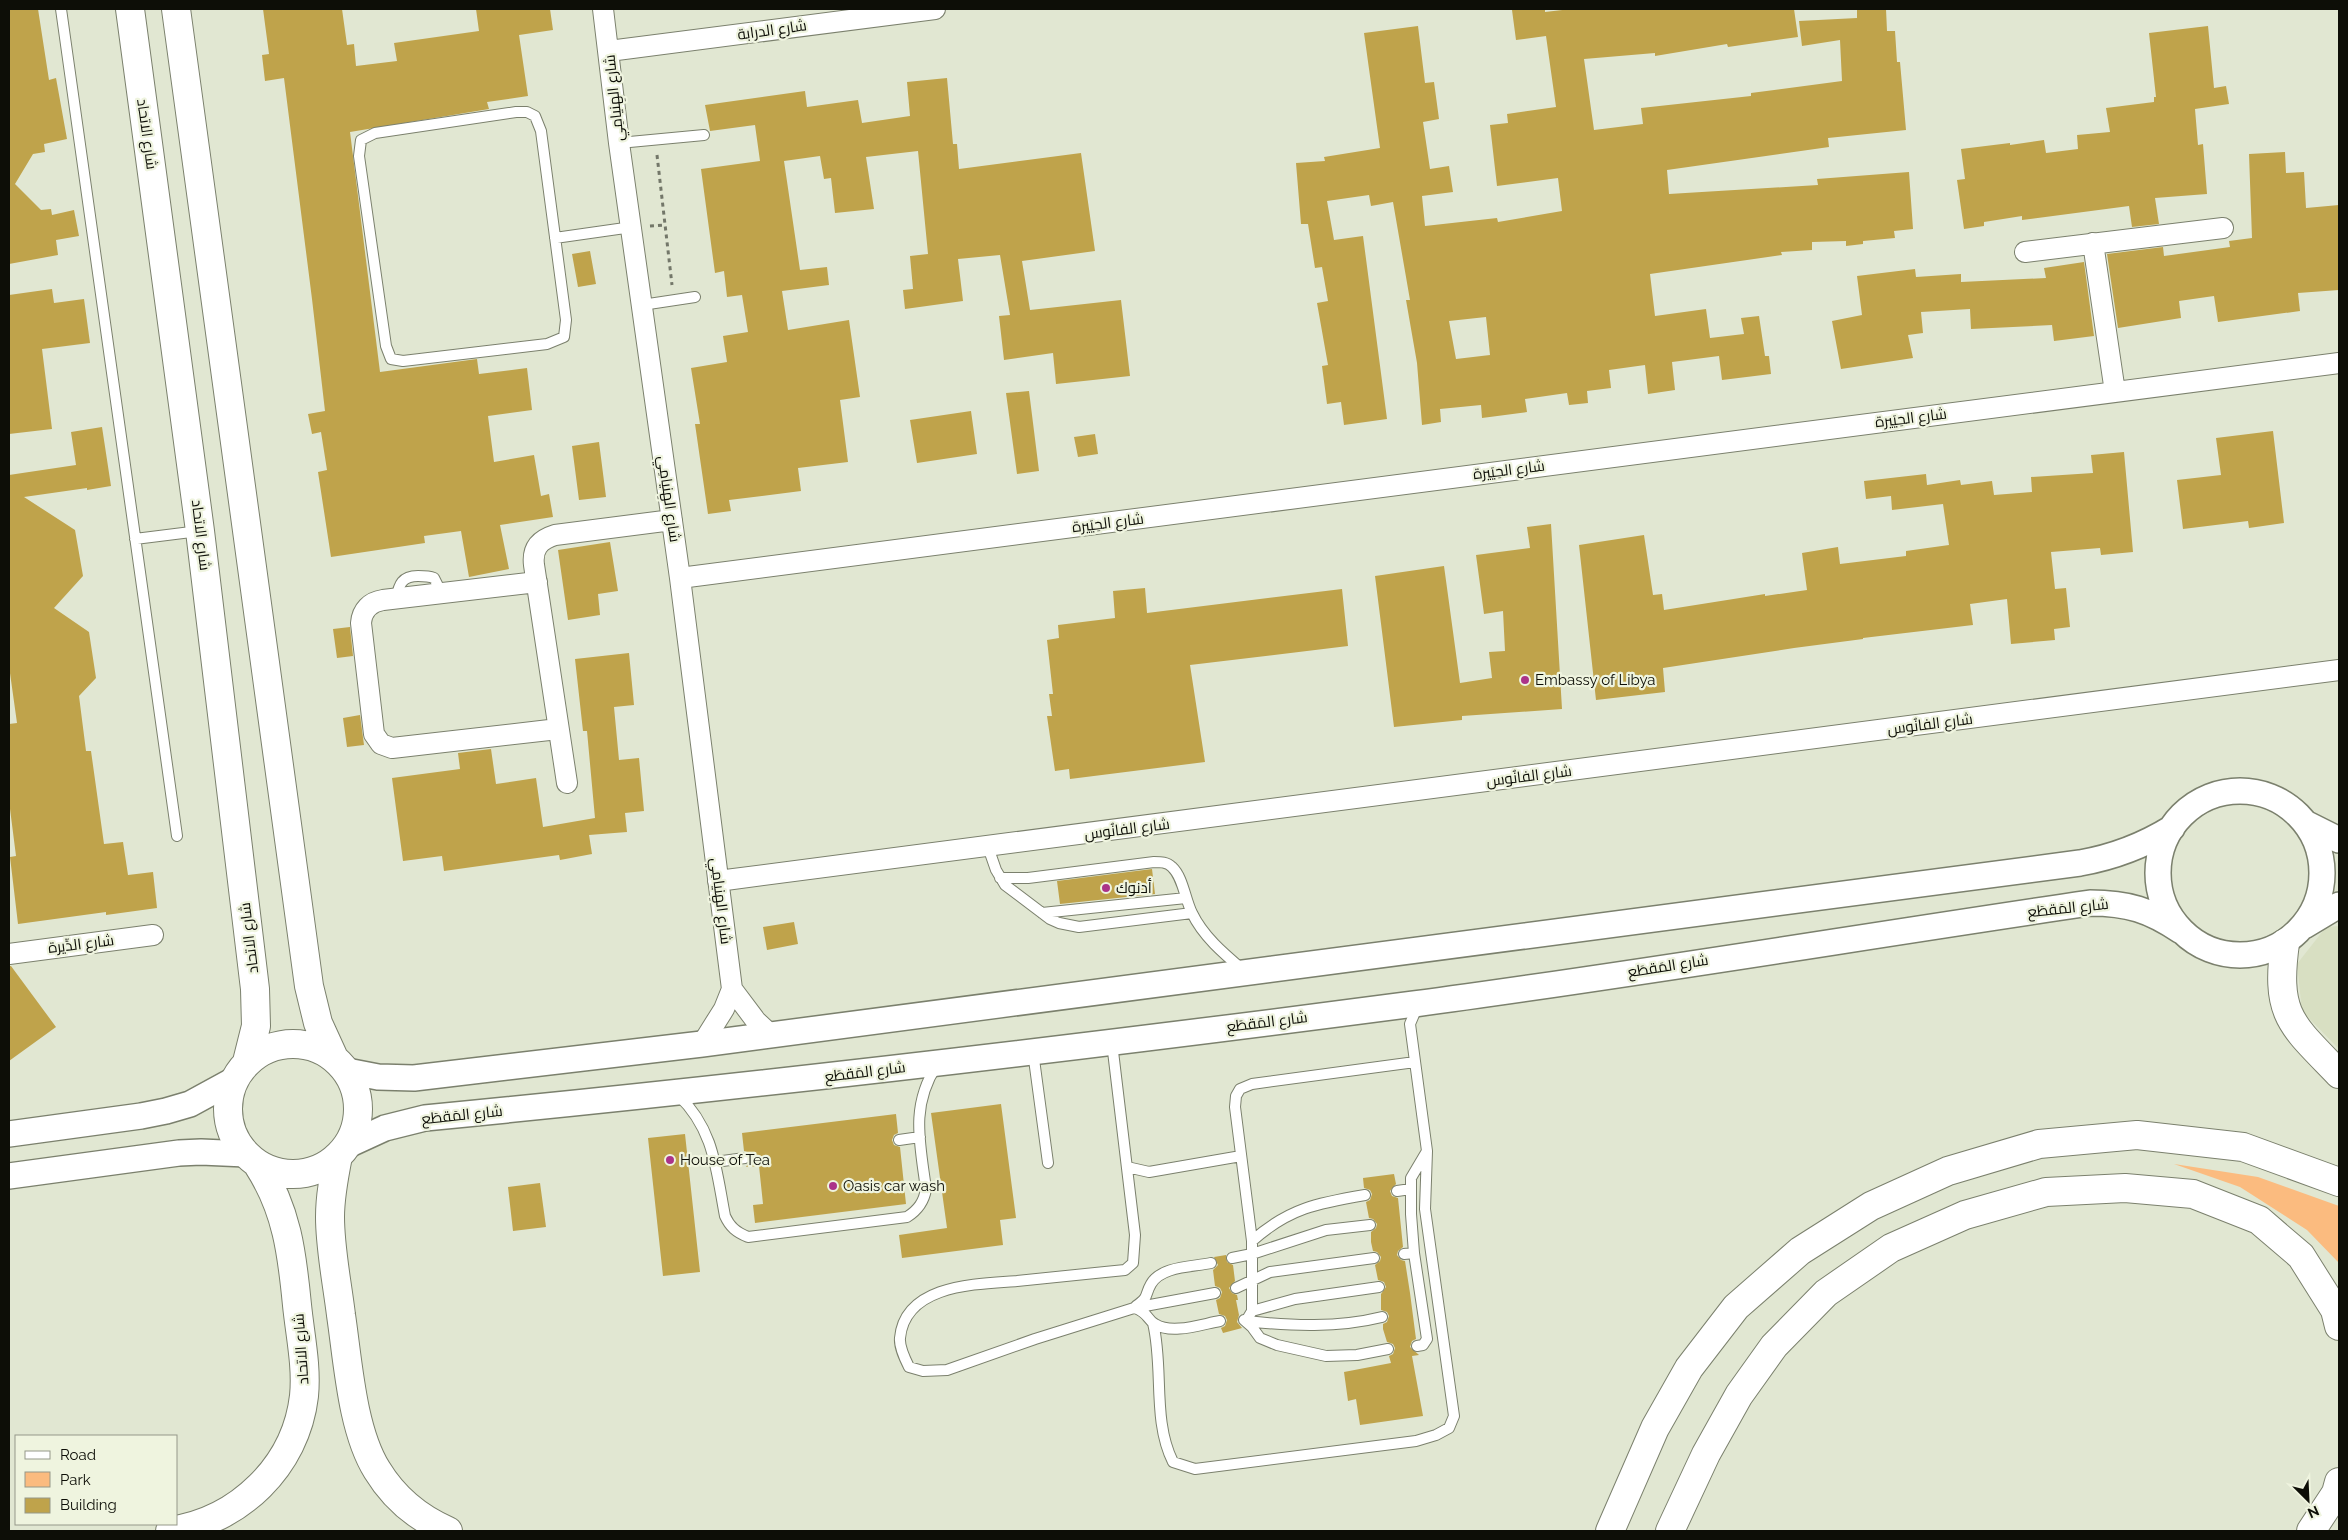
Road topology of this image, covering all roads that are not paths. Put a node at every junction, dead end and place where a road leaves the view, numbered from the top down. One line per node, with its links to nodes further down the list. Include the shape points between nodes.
1 (61, 9): 20 (lane)
2 (130, 9): 19 (main road, شارع الاتحاد)
3 (176, 9): 49 (main road, via 308,986 318,1023)
4 (604, 9): 6 (street, شارع الهِنيامِي)
5 (935, 9): 6 (street, شارع الدرابة)
6 (609, 51): 8 (street, شارع الهِنيامِي)
7 (704, 135): 8 (lane)
8 (619, 143): 9 (street, شارع الهِنيامِي)
9 (632, 228): 11 (lane); 15 (street, شارع الهِنيامِي)
10 (2223, 228): 12 (street)
11 (555, 238): 11 (lane, via 541,131 535,116 516,112 375,133 361,140 358,147 386,346 391,358 403,361 547,344 564,337 566,320)
12 (2093, 243): 13 (street); 17 (street)
13 (2025, 252)
14 (696, 297): 15 (lane)
15 (642, 305): 18 (street, شارع الهِنيامِي)
16 (2339, 363): 17 (street, شارع الحِيَيرة)
17 (2115, 392): 21 (street, شارع الحِيَيرة)
18 (672, 520): 21 (street, شارع الهِنيامِي); 22 (street, via 547,537 540,542 533,557)
19 (200, 531): 20 (lane); 51 (main road, شارع الاتحاد, via 257,1008 252,1045)
20 (135, 539): 28 (lane)
21 (680, 578): 32 (street, شارع الهِنيامِي)
22 (536, 582): 24 (street); 24 (street, via 396,599 367,607 362,617 374,734 381,744 397,748)
23 (2339, 670): 30 (street, شارع الفانُوس)
24 (558, 729): 25 (street)
25 (567, 783)
26 (2307, 824): 27 (street, via 2291,808 2278,801 2250,792 2228,792 2206,799 2187,811); 29 (street); 39 (street, via 2317,844 2322,866 2321,888 2314,909)
27 (2172, 828): 37 (street, via 2162,848 2158,870 2160,892 2168,913); 41 (street, via 2138,847 2080,863)
28 (177, 836)
29 (2339, 840)
30 (988, 847): 31 (lane); 32 (street, شارع الفانُوس)
31 (1000, 878): 33 (lane, via 1028,878 1161,862 1173,868); 35 (lane)
32 (718, 881): 42 (street, شارع الهِنيامِي)
33 (1186, 898): 35 (lane); 36 (lane)
34 (2339, 905): 39 (street)
35 (1042, 913): 36 (lane, via 1060,923 1079,926)
36 (1192, 913): 41 (lane, via 1213,943)
37 (2181, 931): 39 (street, via 2199,945 2220,953 2242,956 2264,952); 43 (street, شارع المَقطَع, via 2161,917 2138,908 2115,903 2090,903)
38 (153, 935): 40 (street, شارع الدِّيرة)
39 (2293, 935): 52 (main road, via 2281,984 2288,1013 2304,1038)
40 (9, 954)
41 (1246, 972): 44 (street)
42 (732, 989): 44 (street, شارع الهِنيامِي, via 756,1022); 46 (street)
43 (1418, 1003): 45 (street, شارع المَقطَع); 48 (lane, via 1410,1024)
44 (771, 1035): 46 (street)
45 (1112, 1042): 47 (street, شارع المَقطَع); 64 (lane)
46 (702, 1044): 49 (street, via 414,1078 378,1077)
47 (1033, 1052): 50 (street, شارع المَقطَع); 63 (lane)
48 (1415, 1062): 58 (lane); 59 (lane, via 1252,1084 1240,1089 1235,1107)
49 (341, 1064): 51 (main road, via 318,1048 299,1043 280,1044 262,1051); 57 (main road, via 356,1089 359,1108 356,1128)
50 (938, 1064): 53 (street, شارع المَقطَع); 55 (lane, via 921,1099 918,1112)
51 (240, 1071): 54 (street, via 190,1104 166,1111); 61 (main road, via 228,1099 228,1119 234,1138)
52 (2339, 1074)
53 (677, 1094): 57 (street, شارع المَقطَع, via 425,1118 385,1128); 62 (lane, via 699,1118)
54 (9, 1134)
55 (920, 1137): 56 (lane); 62 (lane, via 926,1188 921,1205 906,1218 748,1237 728,1223)
56 (899, 1140)
57 (343, 1151): 61 (main road, via 320,1169 300,1174 278,1173); 93 (main road, via 330,1196 330,1235 361,1433 367,1452 387,1486 415,1513)
58 (1427, 1151): 67 (lane, via 1412,1178); 87 (lane, via 1425,1210 1454,1416 1449,1428 1416,1441 1380,1447 1195,1469 1173,1462 1166,1449 1157,1371 1158,1343)
59 (1241, 1156): 64 (lane, via 1149,1172); 73 (lane)
60 (745, 1158): 62 (lane)
61 (252, 1160): 65 (street, via 201,1152 179,1153); 92 (main road, شارع الاتحاد, via 275,1195 287,1228 305,1378 300,1414 286,1452 248,1498 204,1523)
62 (715, 1162)
63 (1048, 1163)
64 (1127, 1167): 82 (lane, via 1135,1234 1133,1263 1125,1270 956,1286 913,1308 904,1322 900,1339 909,1367 922,1371 947,1370)
65 (9, 1176)
66 (2339, 1182): 94 (main road, via 2243,1147 2137,1135 2039,1144 1948,1170 1871,1206 1800,1251 1736,1307 1689,1368 1655,1428)
67 (1411, 1189): 68 (lane); 70 (lane)
68 (1397, 1191)
69 (1365, 1195): 73 (lane, via 1311,1205 1270,1225)
70 (1411, 1214): 71 (lane); 89 (lane, via 1409,1254 1417,1310 1426,1339 1423,1345)
71 (1400, 1217)
72 (1370, 1225): 74 (lane, via 1326,1230)
73 (1252, 1241): 74 (lane)
74 (1252, 1254): 75 (lane); 78 (lane)
75 (1232, 1258)
76 (1374, 1258): 78 (lane, via 1270,1272)
77 (1211, 1263): 82 (lane, via 1163,1272 1151,1284 1146,1299)
78 (1252, 1281): 79 (lane); 83 (lane)
79 (1236, 1288)
80 (1380, 1288): 83 (lane, via 1295,1299)
81 (1215, 1293): 82 (lane)
82 (1134, 1308): 87 (lane, via 1144,1312)
83 (1252, 1311): 85 (lane)
84 (1382, 1317): 85 (lane, via 1349,1325)
85 (1243, 1320): 90 (lane, via 1260,1338 1326,1356)
86 (1220, 1321): 87 (lane, via 1165,1329)
87 (1153, 1323)
88 (2339, 1326): 95 (main road, via 2335,1310 2301,1256 2259,1220 2194,1194 2125,1188 2046,1192 1965,1215 1891,1248 1826,1293 1774,1346 1739,1395 1706,1454)
89 (1417, 1346)
90 (1388, 1349)
91 (2339, 1482): 96 (main road, via 2336,1493)
92 (170, 1531)
93 (448, 1531)
94 (1610, 1531)
95 (1670, 1531)
96 (2311, 1531)

